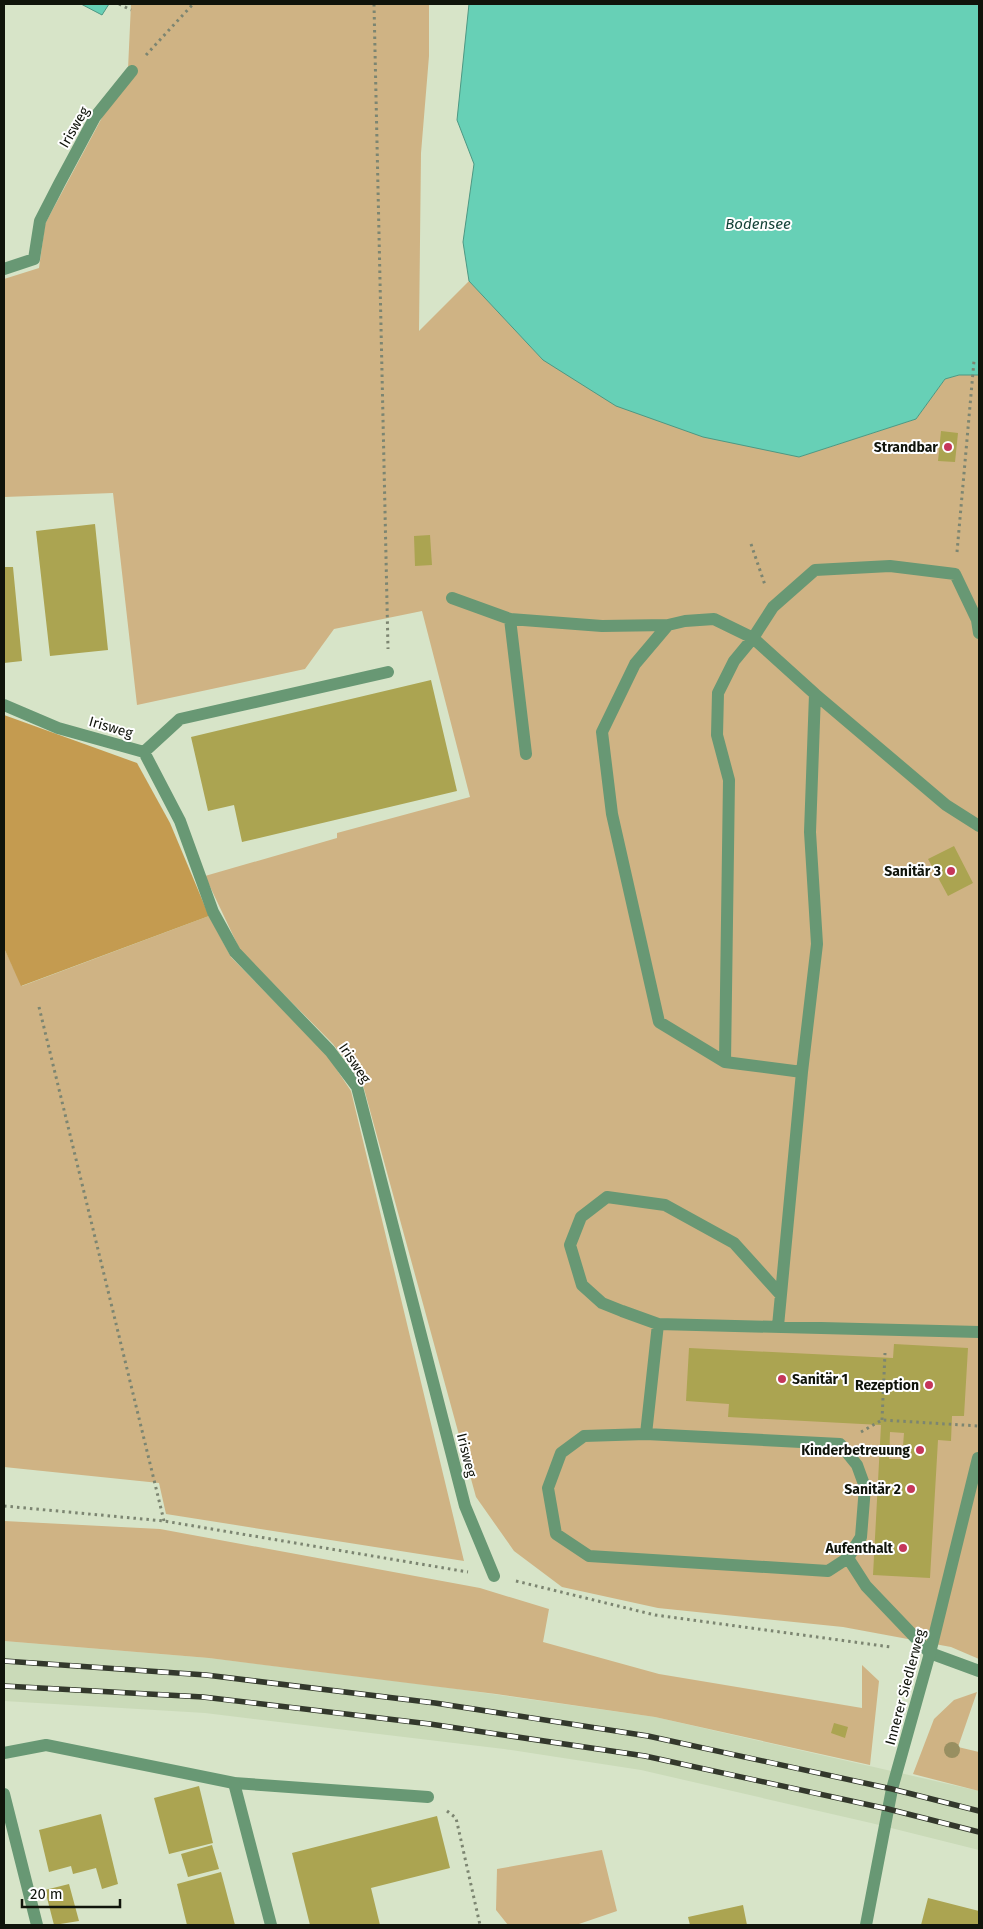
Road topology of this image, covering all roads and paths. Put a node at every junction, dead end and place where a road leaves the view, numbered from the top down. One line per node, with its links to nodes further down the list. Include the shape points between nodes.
1 (119, 4): 4 (path)
2 (193, 4): 5 (path)
3 (374, 4): 16 (path)
4 (131, 10)
5 (132, 71): 6 (street, Irisweg, via 95,117 59,184 40,221 34,259)
6 (4, 269)
7 (974, 361): 9 (path)
8 (751, 544): 11 (path)
9 (957, 550)
10 (452, 598): 12 (street)
11 (772, 607): 14 (street, via 815,570 890,566 955,574 977,620); 15 (street)
12 (510, 619): 13 (street, via 602,626); 20 (street)
13 (668, 625): 15 (street, via 714,619); 23 (street, via 635,664 602,732 611,805 659,1022)
14 (979, 633)
15 (754, 638): 17 (street); 23 (street, via 734,661 718,693 717,735 730,780)
16 (388, 672): 19 (street, via 180,719)
17 (815, 694): 21 (street, via 946,805); 24 (street, via 810,832 817,944)
18 (4, 705): 19 (street, Irisweg, via 58,728)
19 (144, 752): 37 (street, Irisweg, via 180,821 213,912 235,952 330,1051 357,1087 465,1506)
20 (526, 754)
21 (979, 826)
22 (39, 1007): 35 (path)
23 (725, 1062): 24 (street)
24 (802, 1072): 25 (street)
25 (780, 1294): 26 (street, via 734,1243 665,1205 607,1197 580,1217 570,1245 582,1285 602,1303); 27 (street)
26 (658, 1324): 27 (street); 32 (street)
27 (778, 1326): 28 (street)
28 (886, 1329): 29 (street); 30 (path)
29 (979, 1332)
30 (882, 1420): 31 (path); 33 (path)
31 (979, 1426)
32 (646, 1434): 33 (street); 36 (street, via 584,1436 561,1453 548,1488 556,1534 589,1556 828,1571)
33 (840, 1444): 36 (street, via 857,1465 865,1487 861,1536)
34 (979, 1455): 38 (street, Innerer Siedlerweg)
35 (164, 1521)
36 (848, 1558): 38 (street, via 866,1586)
37 (494, 1576)
38 (930, 1653): 39 (street); 47 (street, Innerer Siedlerweg, via 892,1789)
39 (979, 1671)
40 (4, 1753): 41 (street, via 46,1745)
41 (234, 1783): 43 (street); 45 (street)
42 (4, 1794): 44 (street)
43 (428, 1797): 46 (path, via 456,1818)
44 (37, 1925)
45 (271, 1925)
46 (480, 1925)
47 (866, 1925)

